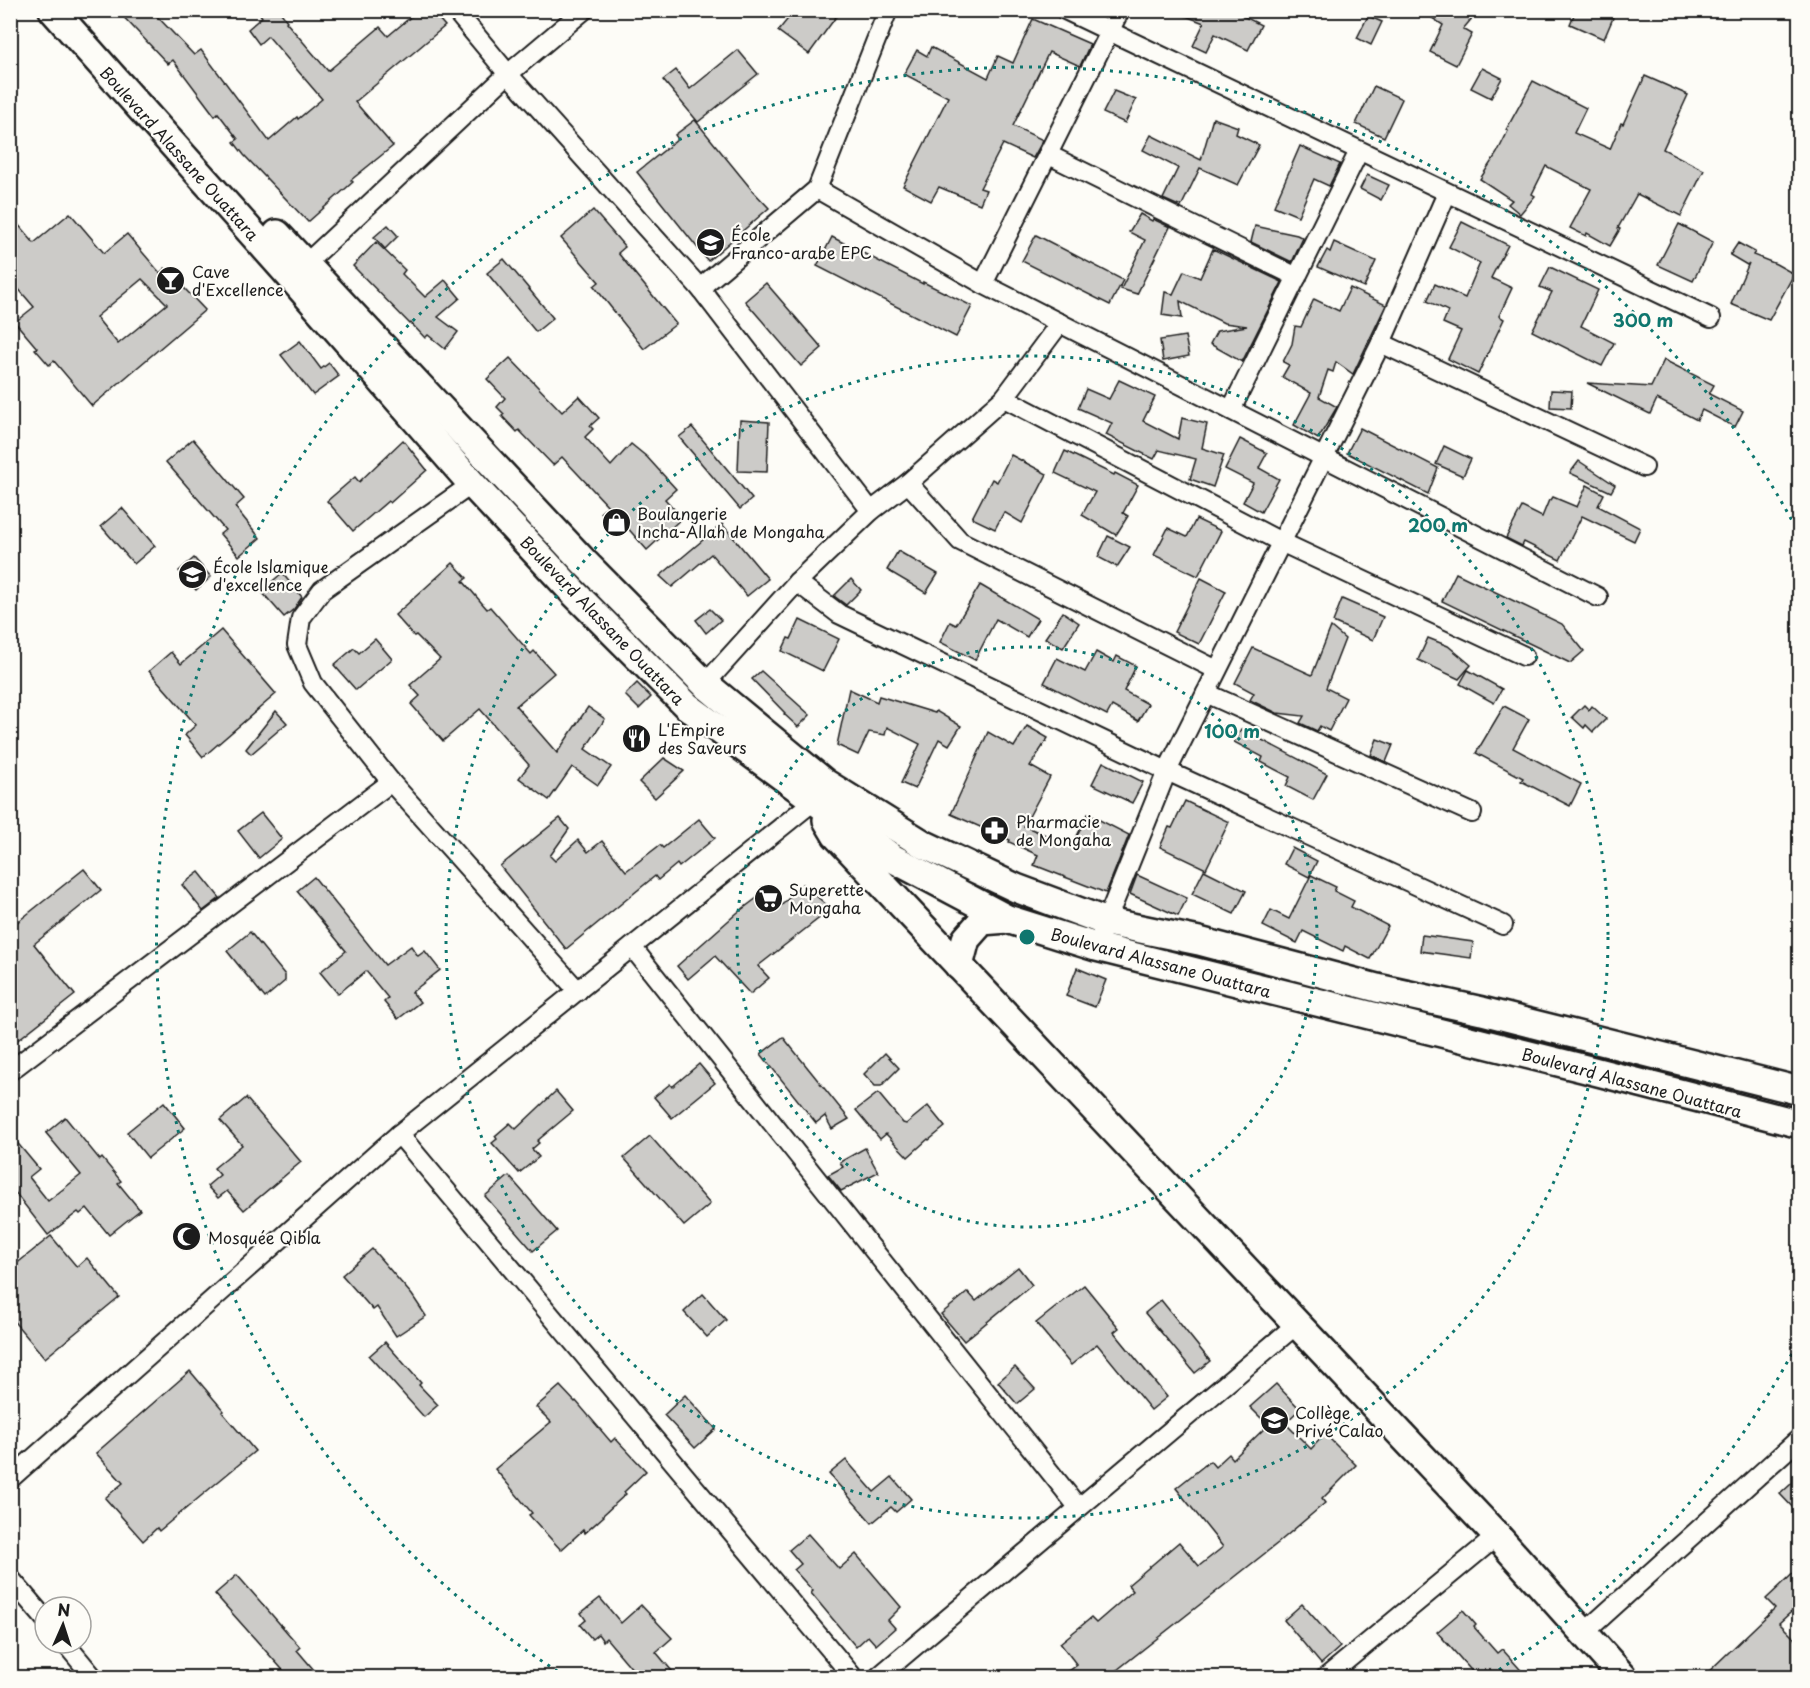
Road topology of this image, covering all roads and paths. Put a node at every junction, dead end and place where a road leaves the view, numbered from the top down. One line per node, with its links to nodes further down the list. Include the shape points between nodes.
1 (53, 10): 14 (main road, Boulevard Alassane Ouattara)
2 (69, 10): 14 (main road, Boulevard Alassane Ouattara)
3 (455, 10): 9 (street)
4 (584, 10): 9 (street)
5 (888, 10): 12 (street)
6 (1065, 10): 8 (street)
7 (1120, 10): 8 (street)
8 (1110, 31): 10 (street); 11 (street)
9 (508, 74): 14 (street); 17 (street)
10 (1359, 151): 13 (street); 15 (street)
11 (1049, 155): 15 (street); 16 (street)
12 (817, 189): 16 (street); 17 (street)
13 (1447, 193): 18 (street); 20 (street)
14 (298, 271): 26 (main road, Boulevard Alassane Ouattara); 33 (main road, Boulevard Alassane Ouattara)
15 (1297, 277): 22 (street)
16 (983, 284): 19 (street)
17 (700, 288): 27 (street)
18 (1711, 318)
19 (1060, 323): 21 (street); 22 (street)
20 (1381, 343): 23 (street); 24 (street)
21 (1004, 398): 25 (street); 28 (street)
22 (1231, 410): 23 (street)
23 (1324, 458): 28 (street); 30 (street)
24 (1644, 467)
25 (908, 483): 27 (street); 32 (street, via 960,541)
26 (472, 484): 36 (street, via 322,590 301,618 297,645 313,683); 37 (main road, Boulevard Alassane Ouattara, via 687,706)
27 (871, 511): 29 (street)
28 (1281, 542): 31 (street); 32 (street)
29 (797, 582): 33 (street); 35 (street, via 839,614)
30 (1598, 597)
31 (1524, 656)
32 (1218, 670): 34 (street)
33 (705, 684): 37 (main road, Boulevard Alassane Ouattara)
34 (1206, 693): 35 (street); 38 (street)
35 (1167, 771): 40 (street); 41 (street)
36 (391, 782): 45 (street); 46 (street)
37 (820, 792): 39 (main road, Boulevard Alassane Ouattara, via 894,860); 40 (main road, Boulevard Alassane Ouattara, via 1016,888); 42 (street); 44 (main road, via 836,835)
38 (1472, 813)
39 (1007, 920): 43 (main road, Boulevard Alassane Ouattara); 44 (main road, via 982,921 966,939)
40 (1107, 922): 43 (street); 47 (main road, Boulevard Alassane Ouattara, via 1199,941)
41 (1503, 924)
42 (632, 947): 45 (street); 53 (street)
43 (1096, 947): 48 (main road, Boulevard Alassane Ouattara)
44 (959, 966): 50 (main road)
45 (578, 991): 49 (street)
46 (10, 1071)
47 (1800, 1091)
48 (1800, 1124)
49 (399, 1134): 52 (street); 60 (street)
50 (1297, 1324): 53 (street); 54 (main road)
51 (1800, 1438): 57 (street)
52 (10, 1479)
53 (1078, 1507): 61 (street)
54 (1497, 1536): 57 (main road); 62 (street)
55 (10, 1578): 56 (street)
56 (33, 1605)
57 (1584, 1633): 63 (main road)
58 (76, 1655): 59 (street)
59 (94, 1677)
60 (854, 1677)
61 (876, 1677)
62 (1325, 1677)
63 (1624, 1677)

